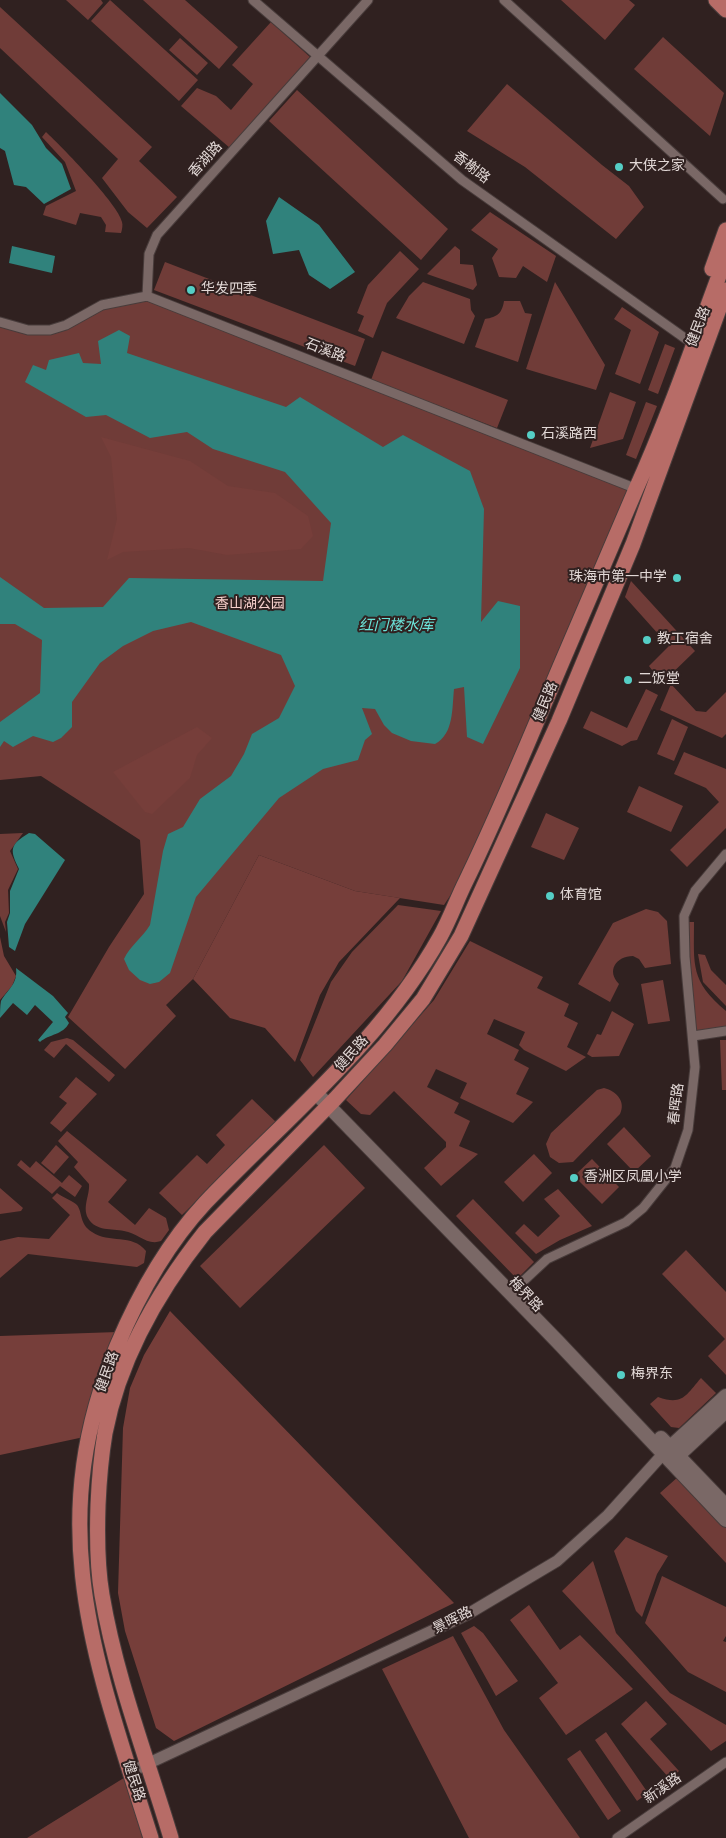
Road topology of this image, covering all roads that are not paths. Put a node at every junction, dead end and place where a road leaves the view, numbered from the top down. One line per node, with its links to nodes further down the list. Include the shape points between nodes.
1 (253, 0): 6 (street, 香榭路)
2 (368, 0): 6 (street, 香湖路)
3 (504, 0): 7 (street)
4 (716, 0): 5 (main road)
5 (726, 10)
6 (317, 56): 11 (street, 香湖路, via 157,235 149,254); 14 (street, 香榭路, via 462,180)
7 (723, 199)
8 (726, 230): 14 (main road)
9 (726, 257): 15 (main road, 健民路)
10 (726, 290): 15 (main road, 健民路)
11 (147, 296): 13 (street, via 102,305 50,330 28,330); 16 (street, 石溪路)
12 (726, 301): 15 (main road)
13 (0, 322)
14 (686, 339): 15 (main road)
15 (686, 377): 16 (main road, 健民路); 21 (main road, 健民路, via 633,544 559,721 464,928 423,999)
16 (637, 488): 20 (main road, 健民路, via 501,809 441,934 403,996)
17 (726, 854): 19 (street, 春晖路, via 695,891 684,916)
18 (726, 1031): 19 (street)
19 (693, 1036): 22 (street, 春晖路, via 695,1067 688,1130 683,1150 670,1175 643,1208 626,1222 547,1259)
20 (319, 1089): 21 (main road); 30 (main road, 健民路, via 201,1208 172,1246 128,1322 89,1428 80,1479 78,1532 84,1600 116,1733)
21 (332, 1103): 22 (main road, 梅界路); 25 (main road, via 558,1342); 29 (main road, 健民路, via 188,1252 143,1328 112,1407 105,1433 99,1489 101,1593 124,1690)
22 (517, 1287): 25 (main road, 梅界路)
23 (726, 1396): 25 (main road, 景晖路)
24 (726, 1411): 25 (main road)
25 (670, 1455): 26 (main road, 梅界路); 27 (main road); 29 (street, 景晖路, via 557,1561 468,1614)
26 (726, 1506)
27 (726, 1520)
28 (726, 1762): 33 (street, 新溪路)
29 (148, 1764): 30 (street, 景晖路); 32 (main road, 健民路)
30 (130, 1772): 31 (main road, 健民路)
31 (151, 1838)
32 (171, 1838)
33 (617, 1838)

